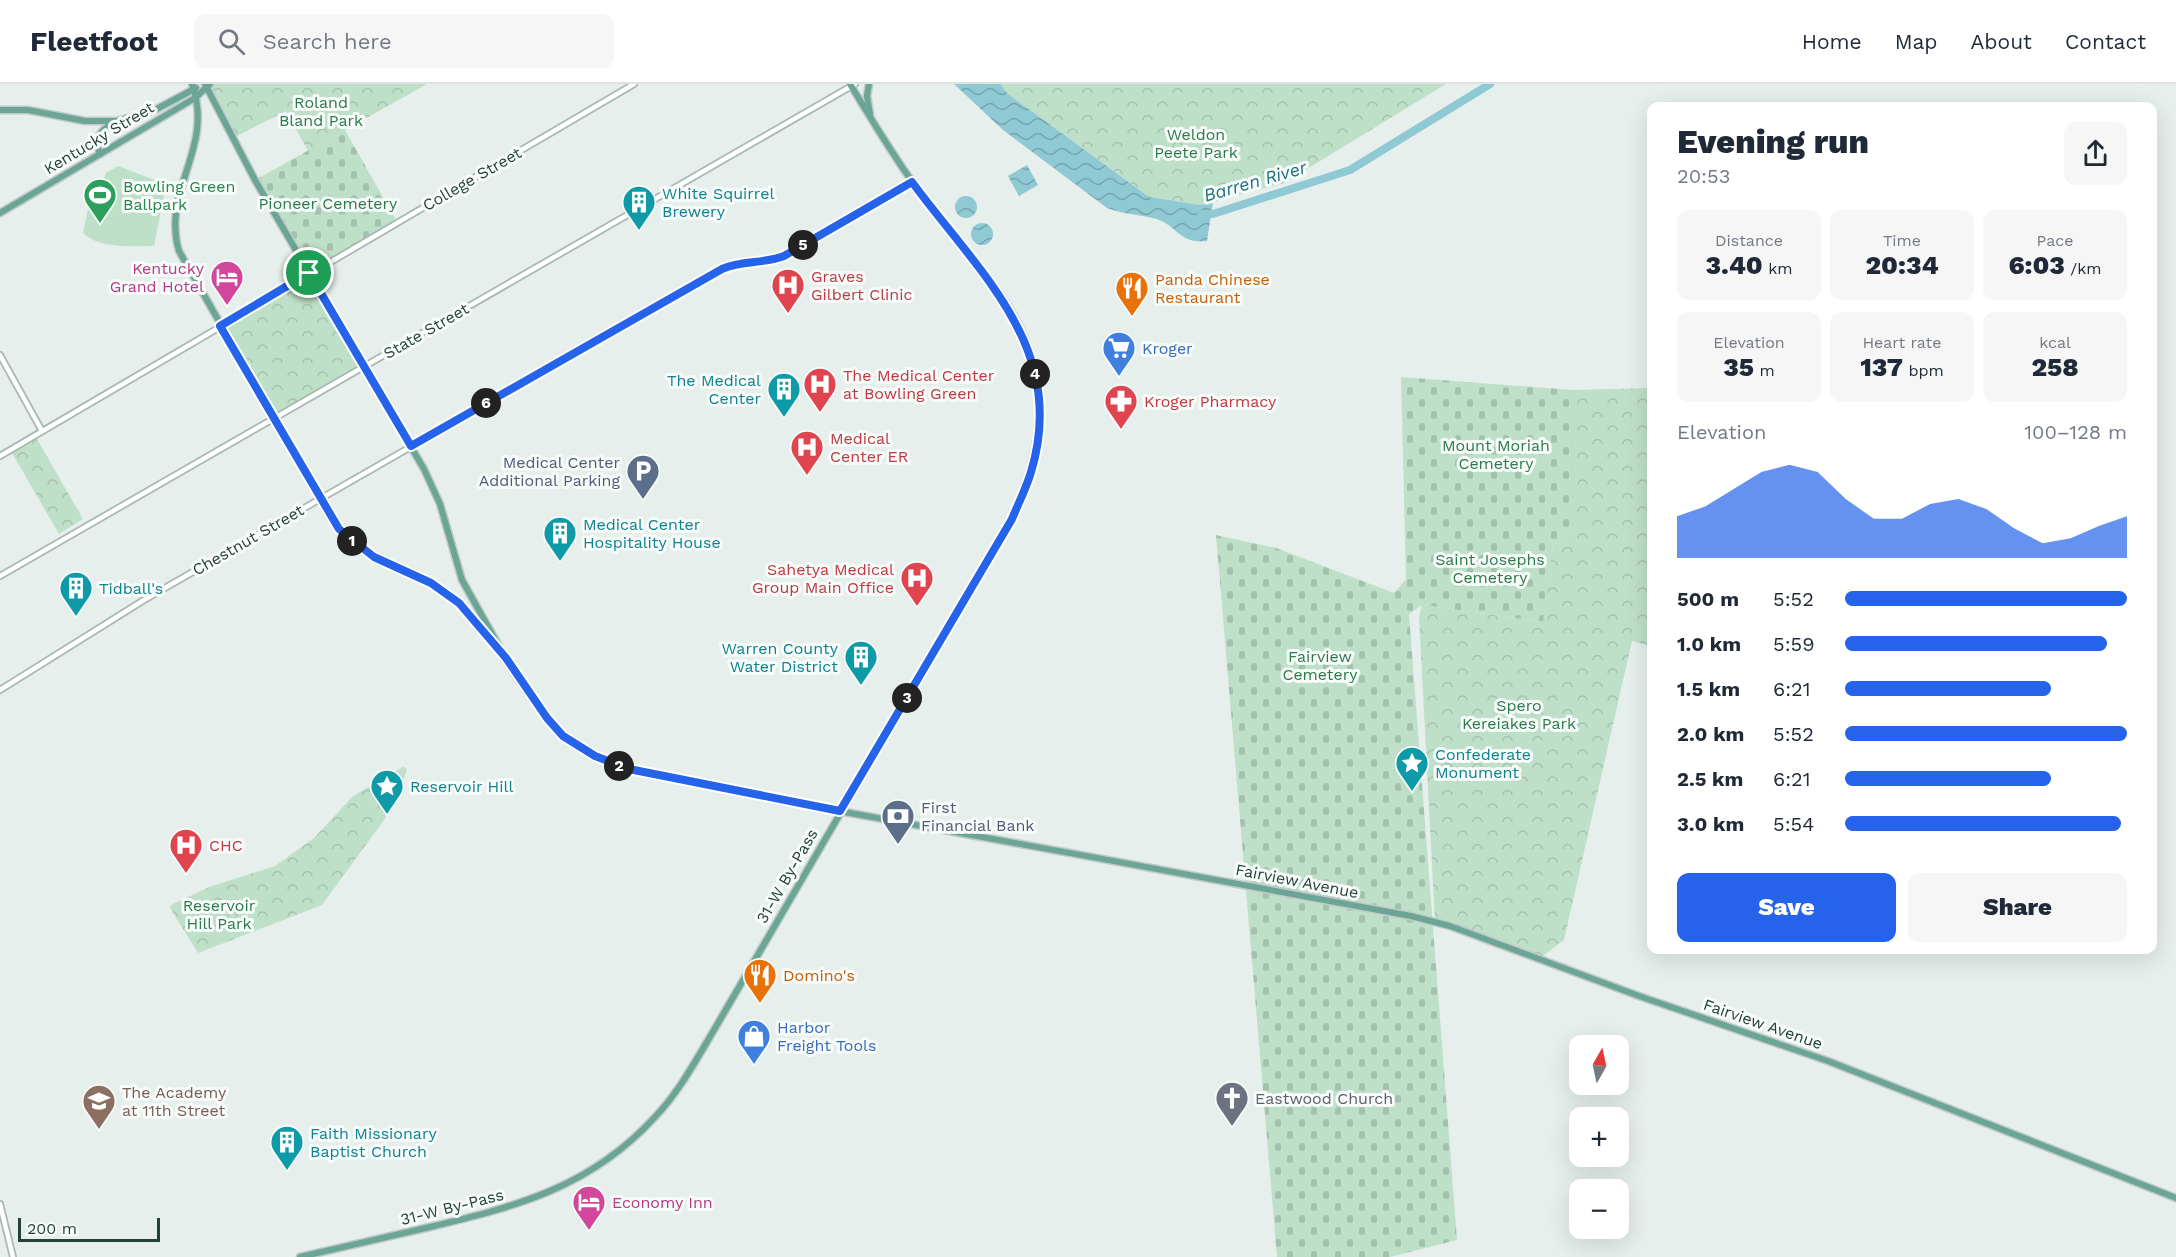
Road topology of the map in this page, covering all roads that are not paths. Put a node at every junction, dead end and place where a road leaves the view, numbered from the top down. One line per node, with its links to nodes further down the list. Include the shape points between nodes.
1 (634, 84): 13 (street, College Street)
2 (868, 84): 8 (main road)
3 (207, 85): 5 (main road); 6 (main road, Kentucky Street); 13 (main road, via 255,180)
4 (852, 85): 8 (main road, 31-W By-Pass); 16 (street, State Street)
5 (192, 86): 6 (main road, Fairview Avenue); 9 (main road, via 153,111)
6 (195, 98): 10 (main road, Kentucky Street); 14 (main road, Fairview Avenue, via 197,139 176,204 175,229 183,261)
7 (0, 110): 9 (main road)
8 (871, 117): 11 (main road, 31-W By-Pass)
9 (117, 121): 10 (main road, via 100,134)
10 (100, 154): 12 (main road, Kentucky Street)
11 (912, 182): 19 (street, Chestnut Street, via 784,256 722,269); 25 (main road, 31-W By-Pass, via 1000,294 1019,325 1036,380 1037,447 1012,519)
12 (0, 213)
13 (309, 273): 14 (street, College Street); 16 (main road)
14 (220, 326): 17 (main road, Fairview Avenue); 18 (street, College Street)
15 (0, 355): 18 (street)
16 (364, 366): 17 (street, State Street); 19 (main road)
17 (274, 418): 21 (main road, Fairview Avenue); 22 (street, State Street)
18 (42, 431): 20 (street, College Street)
19 (411, 446): 21 (street, Chestnut Street); 23 (main road, via 437,496 465,586)
20 (0, 456)
21 (321, 498): 23 (main road, Fairview Avenue, via 335,523 359,546 450,595); 24 (street, Chestnut Street, via 95,629)
22 (0, 576)
23 (506, 658): 25 (main road, Fairview Avenue, via 554,728 605,761)
24 (0, 690)
25 (840, 811): 26 (main road, Fairview Avenue, via 1445,925 1839,1065); 29 (main road, 31-W By-Pass, via 680,1086 628,1144 563,1187 521,1204)
26 (2176, 1198)
27 (0, 1204): 28 (street)
28 (12, 1257)
29 (300, 1257)

